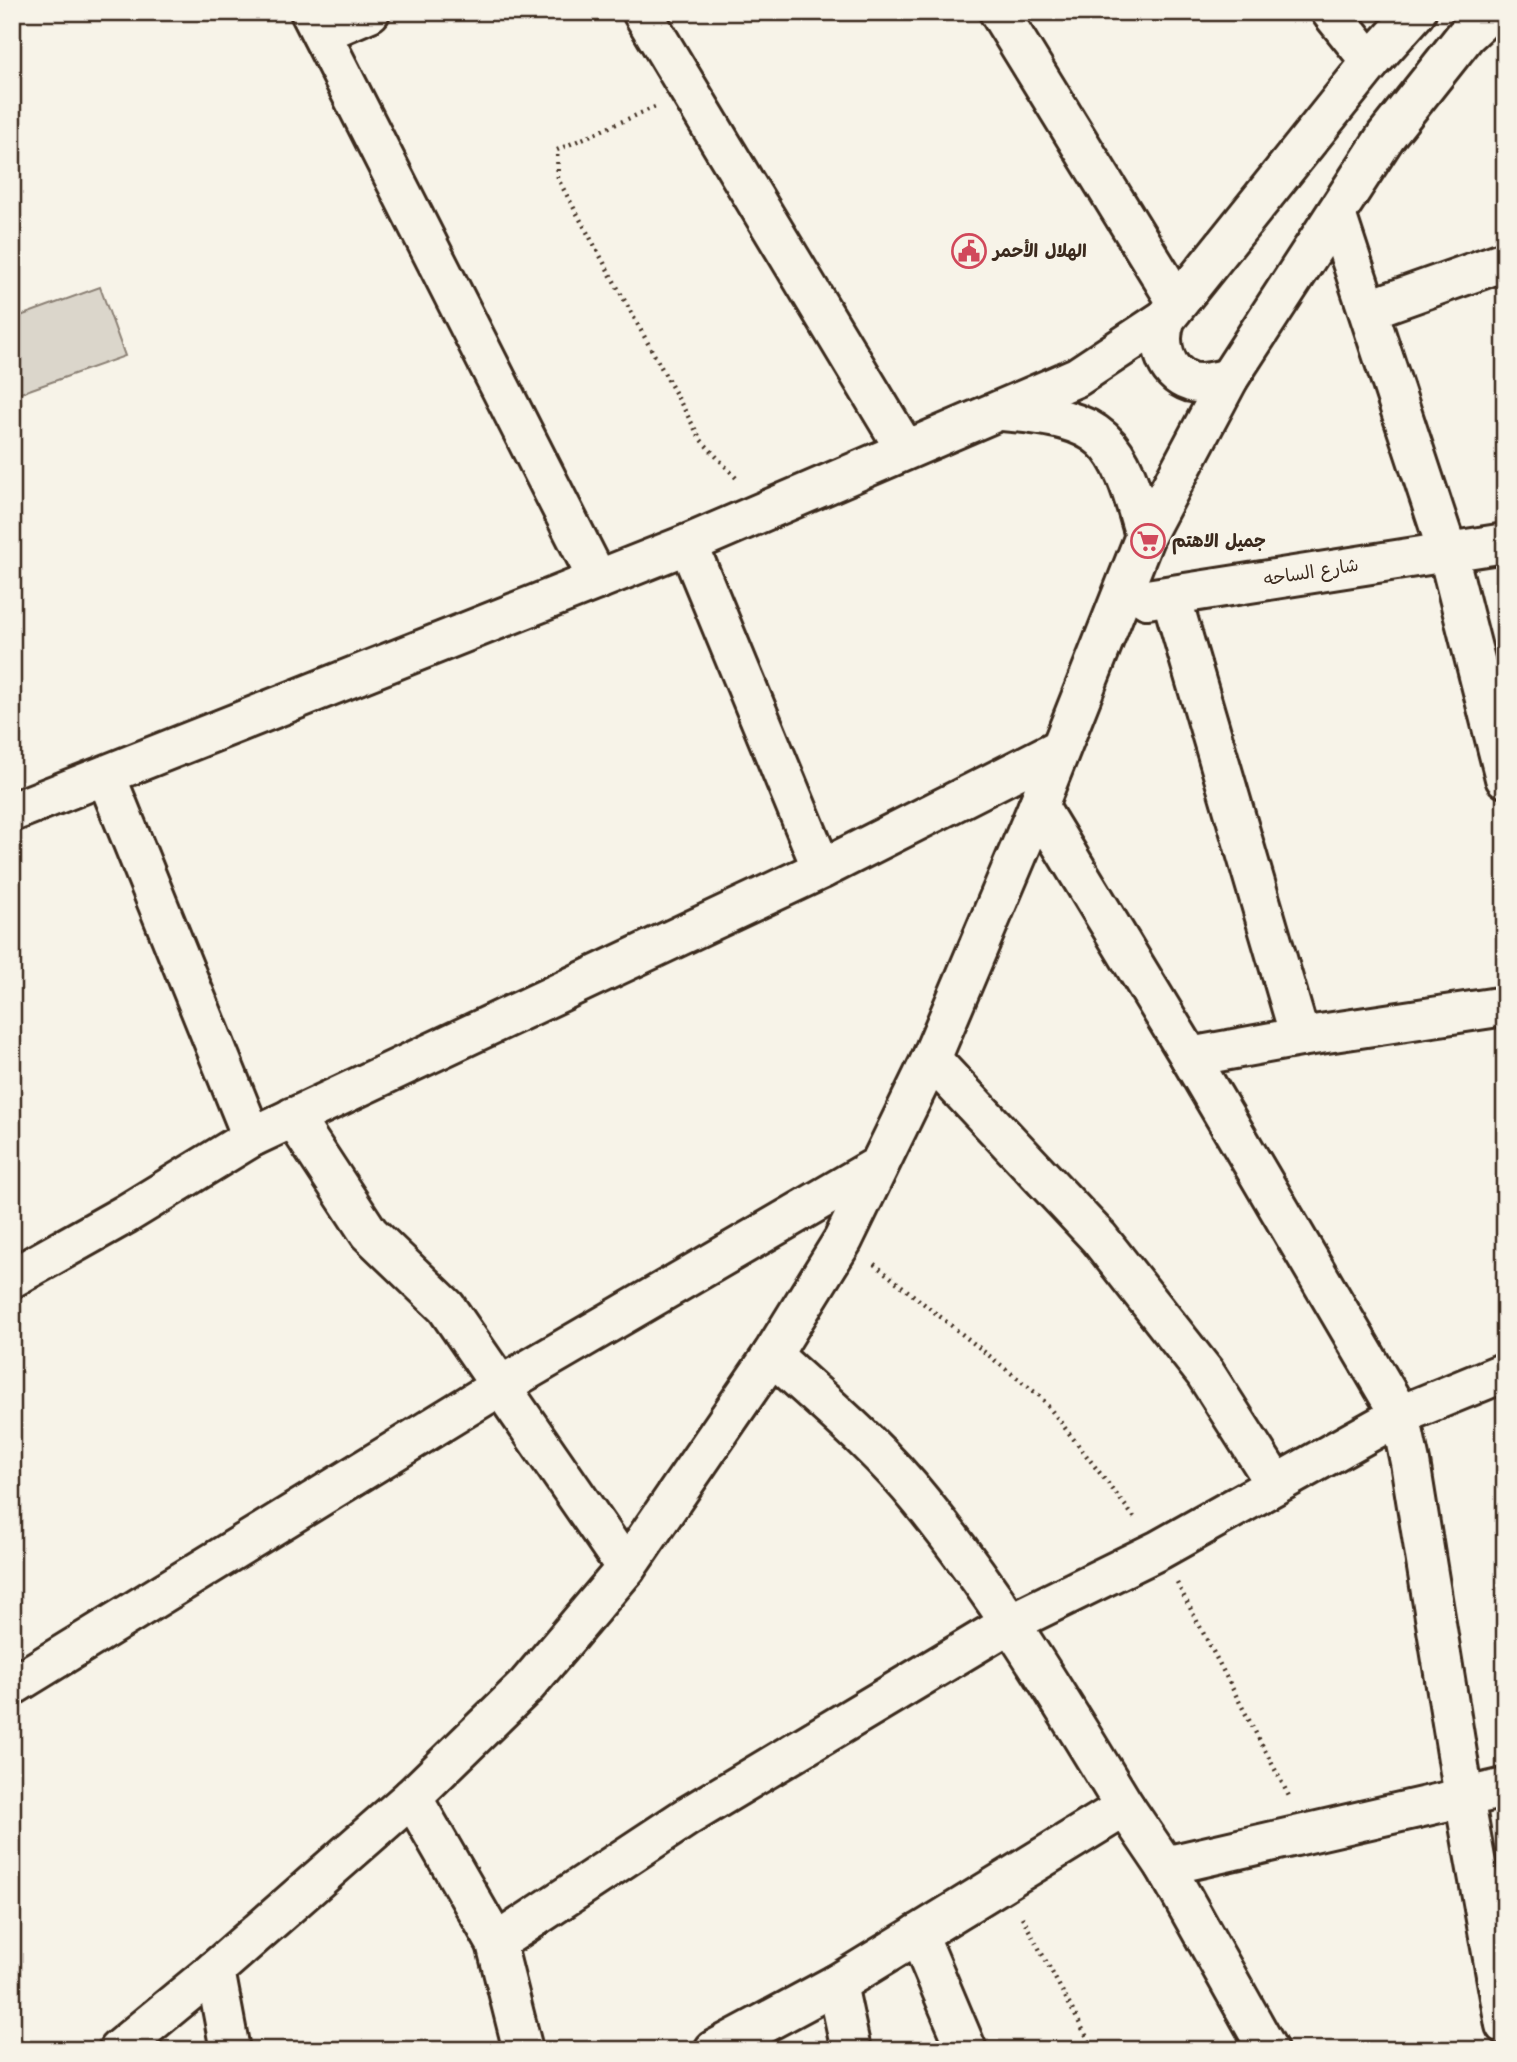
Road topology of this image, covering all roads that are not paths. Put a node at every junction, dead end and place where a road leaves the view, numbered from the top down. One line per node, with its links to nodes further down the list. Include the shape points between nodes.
1 (370, 12): 7 (street)
2 (642, 12): 15 (street)
3 (999, 12): 12 (street)
4 (1331, 12): 8 (street)
5 (1416, 12): 8 (street)
6 (1491, 12): 9 (street, via 1426,83)
7 (316, 23): 20 (street)
8 (1371, 62): 12 (street)
9 (1336, 214): 11 (street); 13 (street)
10 (1505, 261): 11 (street)
11 (1370, 309): 19 (street)
12 (1172, 310): 13 (street, via 1160,333 1163,353 1173,369 1189,381); 14 (street, via 1077,377)
13 (1229, 378): 16 (street)
14 (1000, 410): 15 (street); 16 (street, via 1074,421 1095,430 1127,475)
15 (905, 450): 18 (street)
16 (1145, 536): 22 (street)
17 (1505, 542): 19 (street, شارع الساحه)
18 (688, 544): 20 (street); 28 (street)
19 (1447, 550): 21 (street, شارع الساحه); 25 (street)
20 (598, 580): 24 (street)
21 (1171, 596): 22 (street, شارع الساحه); 30 (street)
22 (1117, 603): 23 (street)
23 (1059, 749): 26 (street); 28 (street)
24 (106, 776): 27 (street); 34 (street)
25 (1505, 778)
26 (1038, 806): 31 (street); 32 (street)
27 (12, 812)
28 (821, 869): 33 (street)
29 (1505, 1006): 30 (street)
30 (1300, 1037): 31 (street)
31 (1190, 1057): 40 (street)
32 (931, 1059): 35 (street); 41 (street, via 1099,1238 1205,1373)
33 (293, 1117): 34 (street); 39 (street, via 369,1233 446,1307)
34 (252, 1137): 36 (street)
35 (877, 1166): 37 (street, via 843,1240); 39 (street)
36 (12, 1278)
37 (772, 1355): 42 (street); 43 (street, via 889,1465)
38 (1505, 1372): 40 (street)
39 (502, 1385): 42 (street); 44 (street)
40 (1399, 1415): 41 (street); 47 (street)
41 (1275, 1483): 43 (street, via 1159,1550)
42 (626, 1567): 46 (street, via 527,1685)
43 (1012, 1622): 48 (street); 51 (street, via 688,1816)
44 (12, 1686)
45 (1505, 1788): 47 (street)
46 (412, 1797): 51 (street); 52 (street)
47 (1464, 1797): 49 (street); 54 (street)
48 (1125, 1807): 49 (street); 50 (street)
49 (1165, 1867): 61 (street)
50 (918, 1934): 53 (street); 60 (street)
51 (496, 1942): 57 (street)
52 (215, 1970): 55 (street); 56 (street)
53 (837, 1984): 58 (street); 59 (street)
54 (1505, 2025)
55 (118, 2050)
56 (230, 2050)
57 (523, 2050)
58 (714, 2050)
59 (851, 2050)
60 (967, 2050)
61 (1268, 2050)

